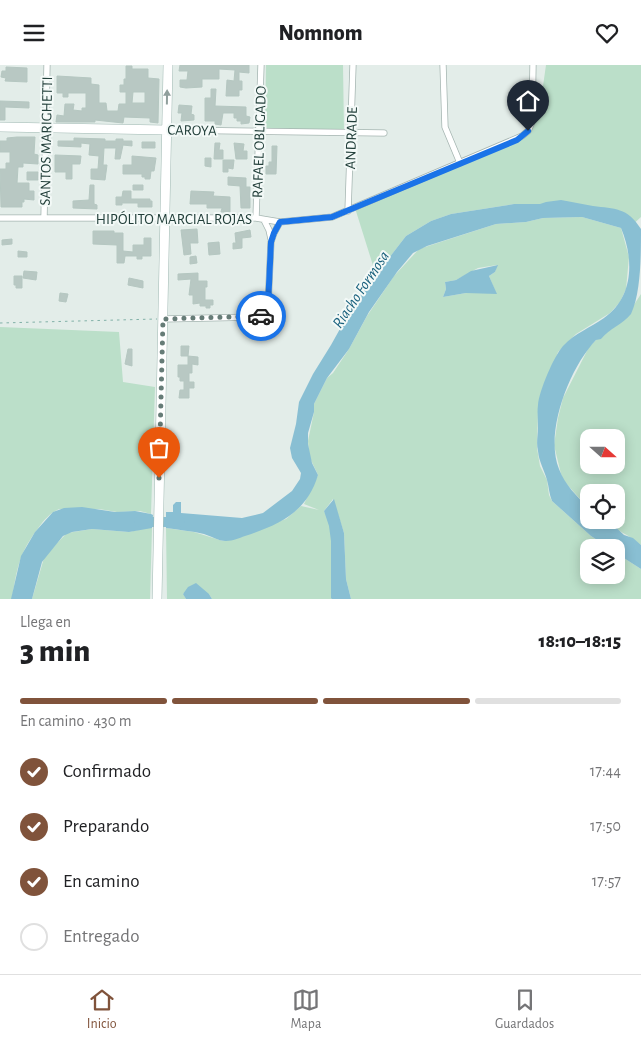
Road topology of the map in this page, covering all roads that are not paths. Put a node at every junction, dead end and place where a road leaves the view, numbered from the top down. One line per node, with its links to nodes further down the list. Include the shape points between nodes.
1 (47, 65): 8 (street, SANTOS MARIGHETTI)
2 (168, 65): 9 (main road, one-way to 2)
3 (260, 65): 10 (street, RAFAEL OBLIGADO)
4 (354, 65): 11 (street, ANDRADE)
5 (443, 65): 13 (street, via 445,127)
6 (533, 65): 13 (street, HIPÓLITO MARCIAL ROJAS, via 532,122 528,131 517,140)
7 (0, 127): 8 (main road, CAROYA)
8 (46, 128): 9 (main road, CAROYA); 16 (street, SANTOS MARIGHETTI)
9 (167, 130): 10 (street, CAROYA); 18 (main road)
10 (259, 131): 11 (street, CAROYA); 17 (street, RAFAEL OBLIGADO)
11 (351, 133): 12 (street, CAROYA); 14 (street, ANDRADE)
12 (384, 133)
13 (460, 163): 14 (street, HIPÓLITO MARCIAL ROJAS)
14 (348, 211): 20 (street, HIPÓLITO MARCIAL ROJAS, via 332,217)
15 (0, 218): 16 (street, HIPÓLITO MARCIAL ROJAS)
16 (44, 218): 18 (street, HIPÓLITO MARCIAL ROJAS)
17 (256, 218): 18 (street, HIPÓLITO MARCIAL ROJAS); 19 (street, HIPÓLITO MARCIAL ROJAS)
18 (164, 219): 22 (main road)
19 (264, 220): 20 (street, HIPÓLITO MARCIAL ROJAS); 21 (street)
20 (280, 222): 21 (street)
21 (271, 242): 22 (street, via 268,306 260,317)
22 (163, 319): 23 (main road)
23 (156, 599)

